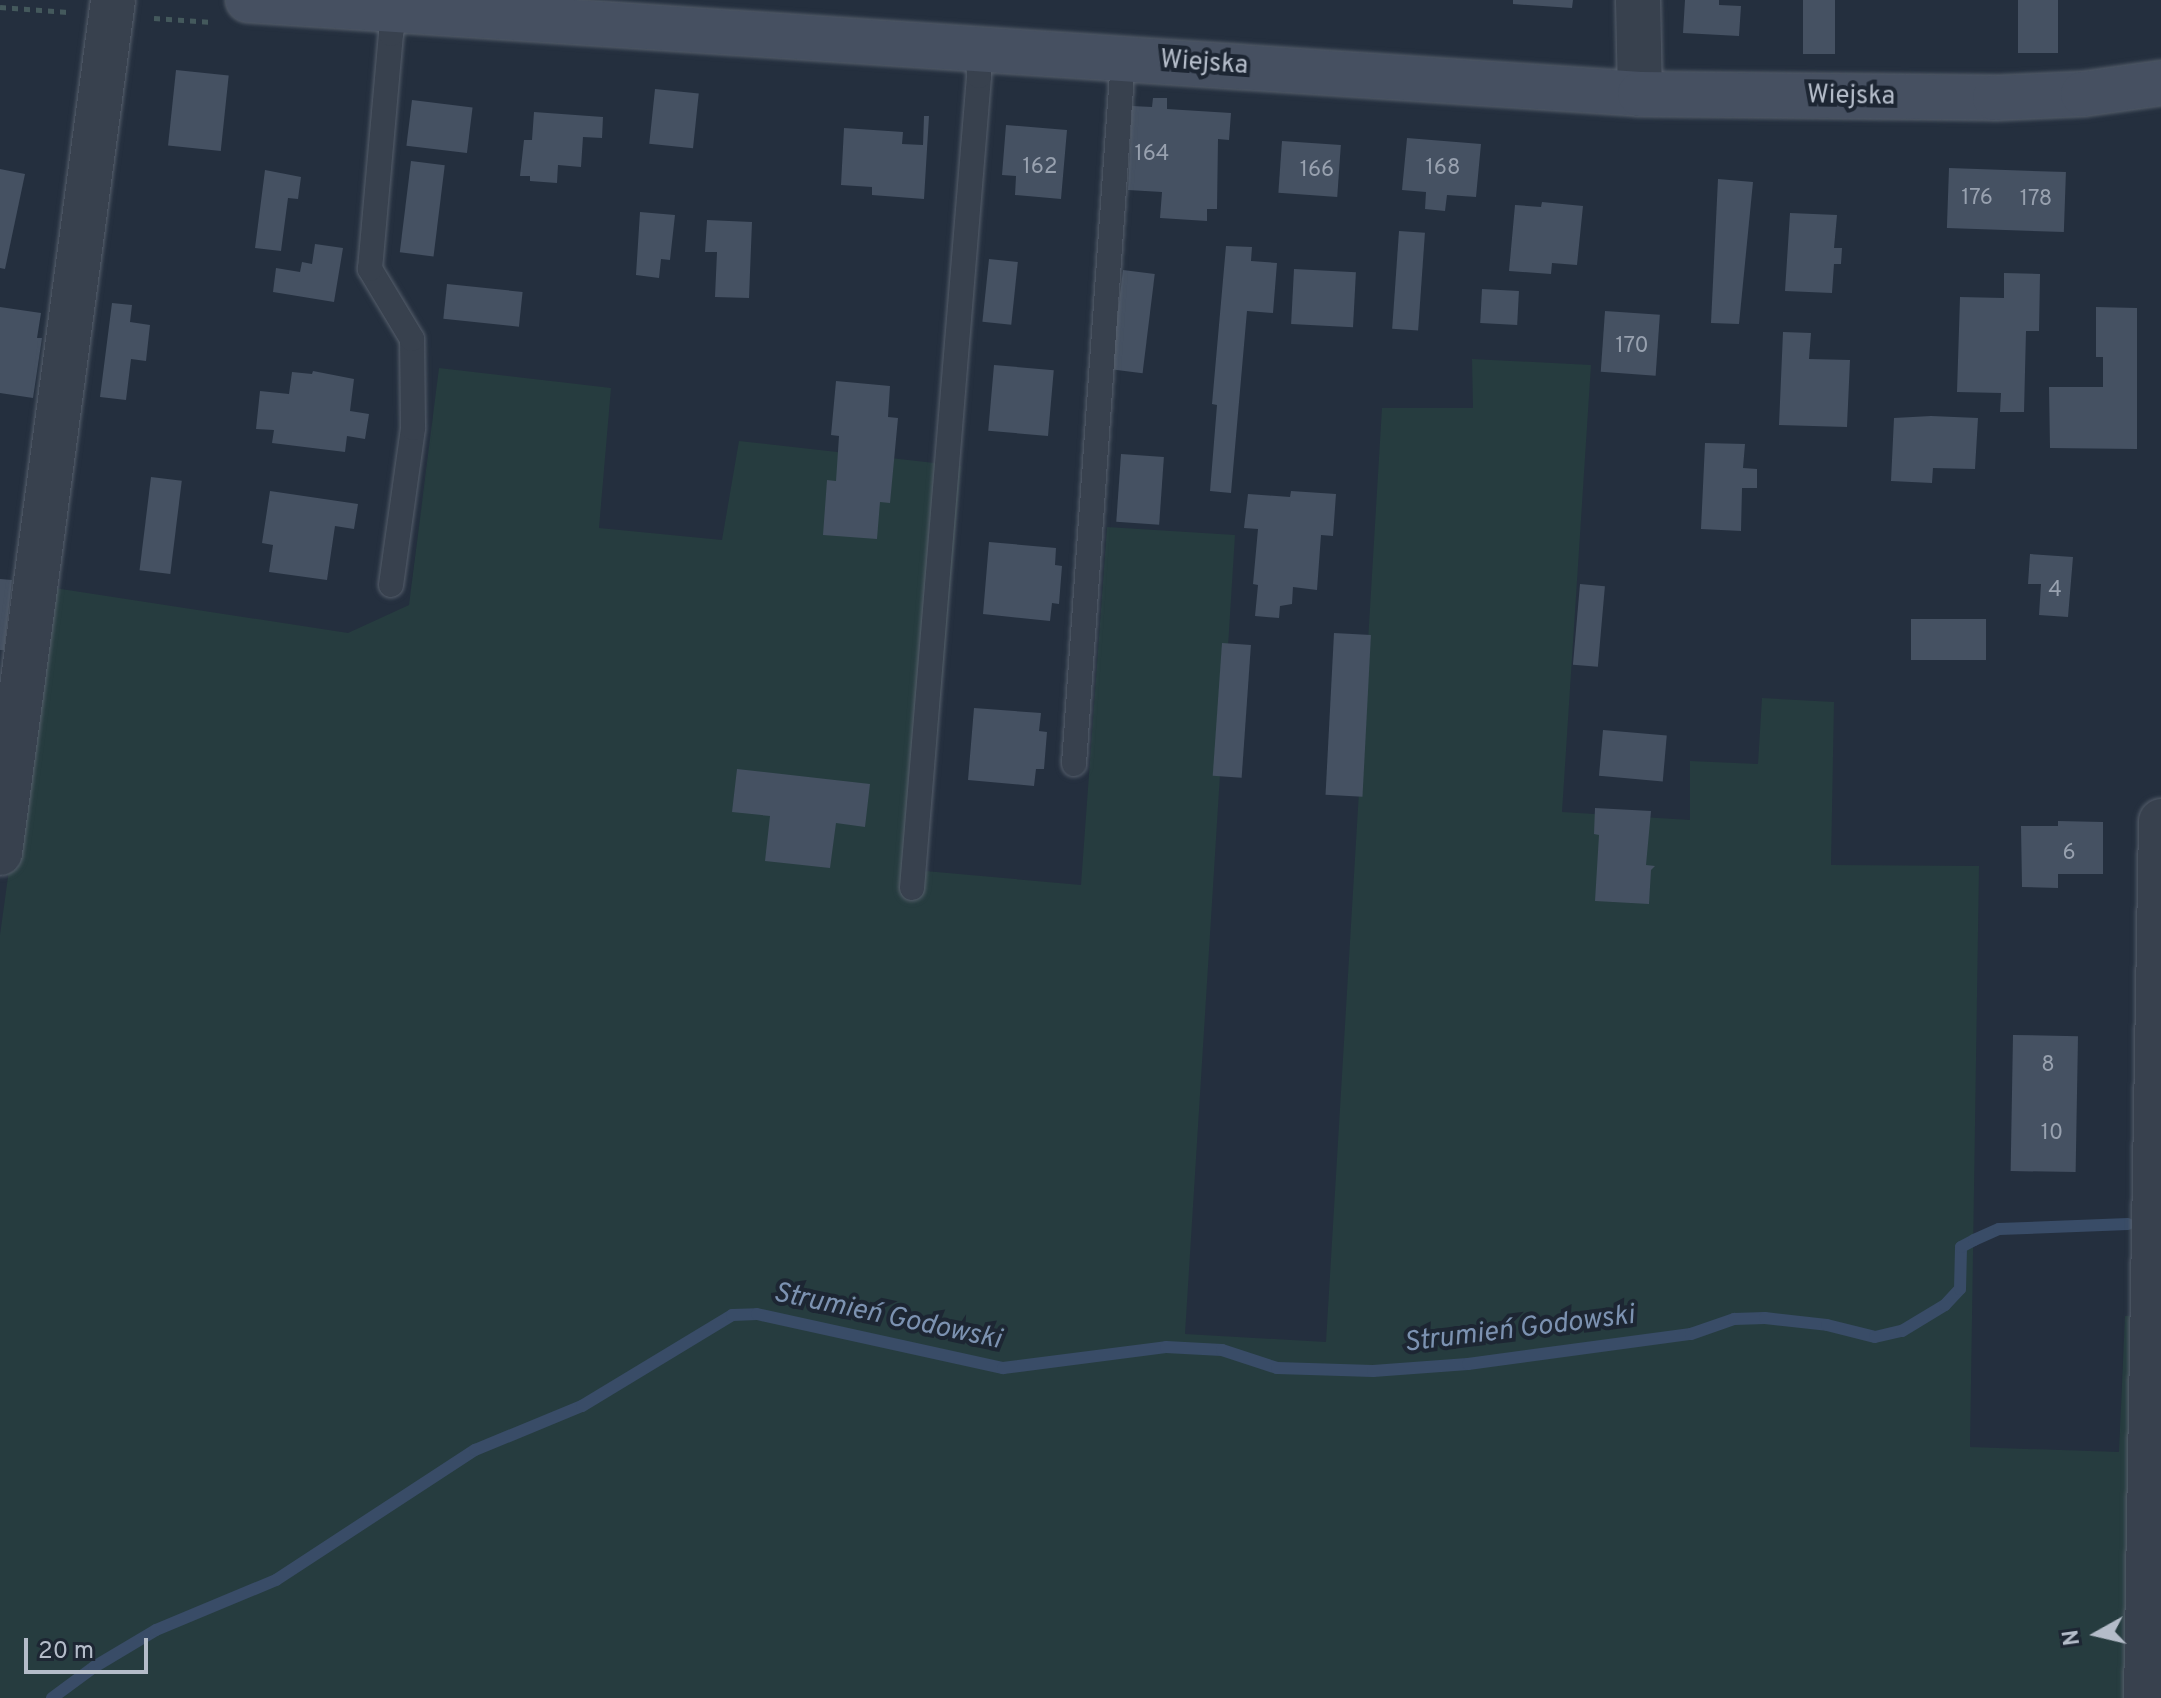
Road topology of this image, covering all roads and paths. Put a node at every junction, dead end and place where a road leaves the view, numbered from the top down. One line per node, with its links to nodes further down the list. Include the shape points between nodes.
1 (113, 0): 12 (street)
2 (248, 0): 4 (street, Wiejska)
3 (1638, 0): 8 (street)
4 (396, 10): 5 (street, Wiejska); 9 (lane, via 370,269 412,339 413,428)
5 (978, 49): 6 (street, Wiejska); 13 (lane)
6 (1123, 59): 8 (street, Wiejska); 10 (lane)
7 (2161, 83): 8 (street, Wiejska, via 1995,98)
8 (1640, 94)
9 (391, 585)
10 (1074, 764)
11 (2161, 821): 14 (street)
12 (0, 853)
13 (912, 888)
14 (2146, 1698)

